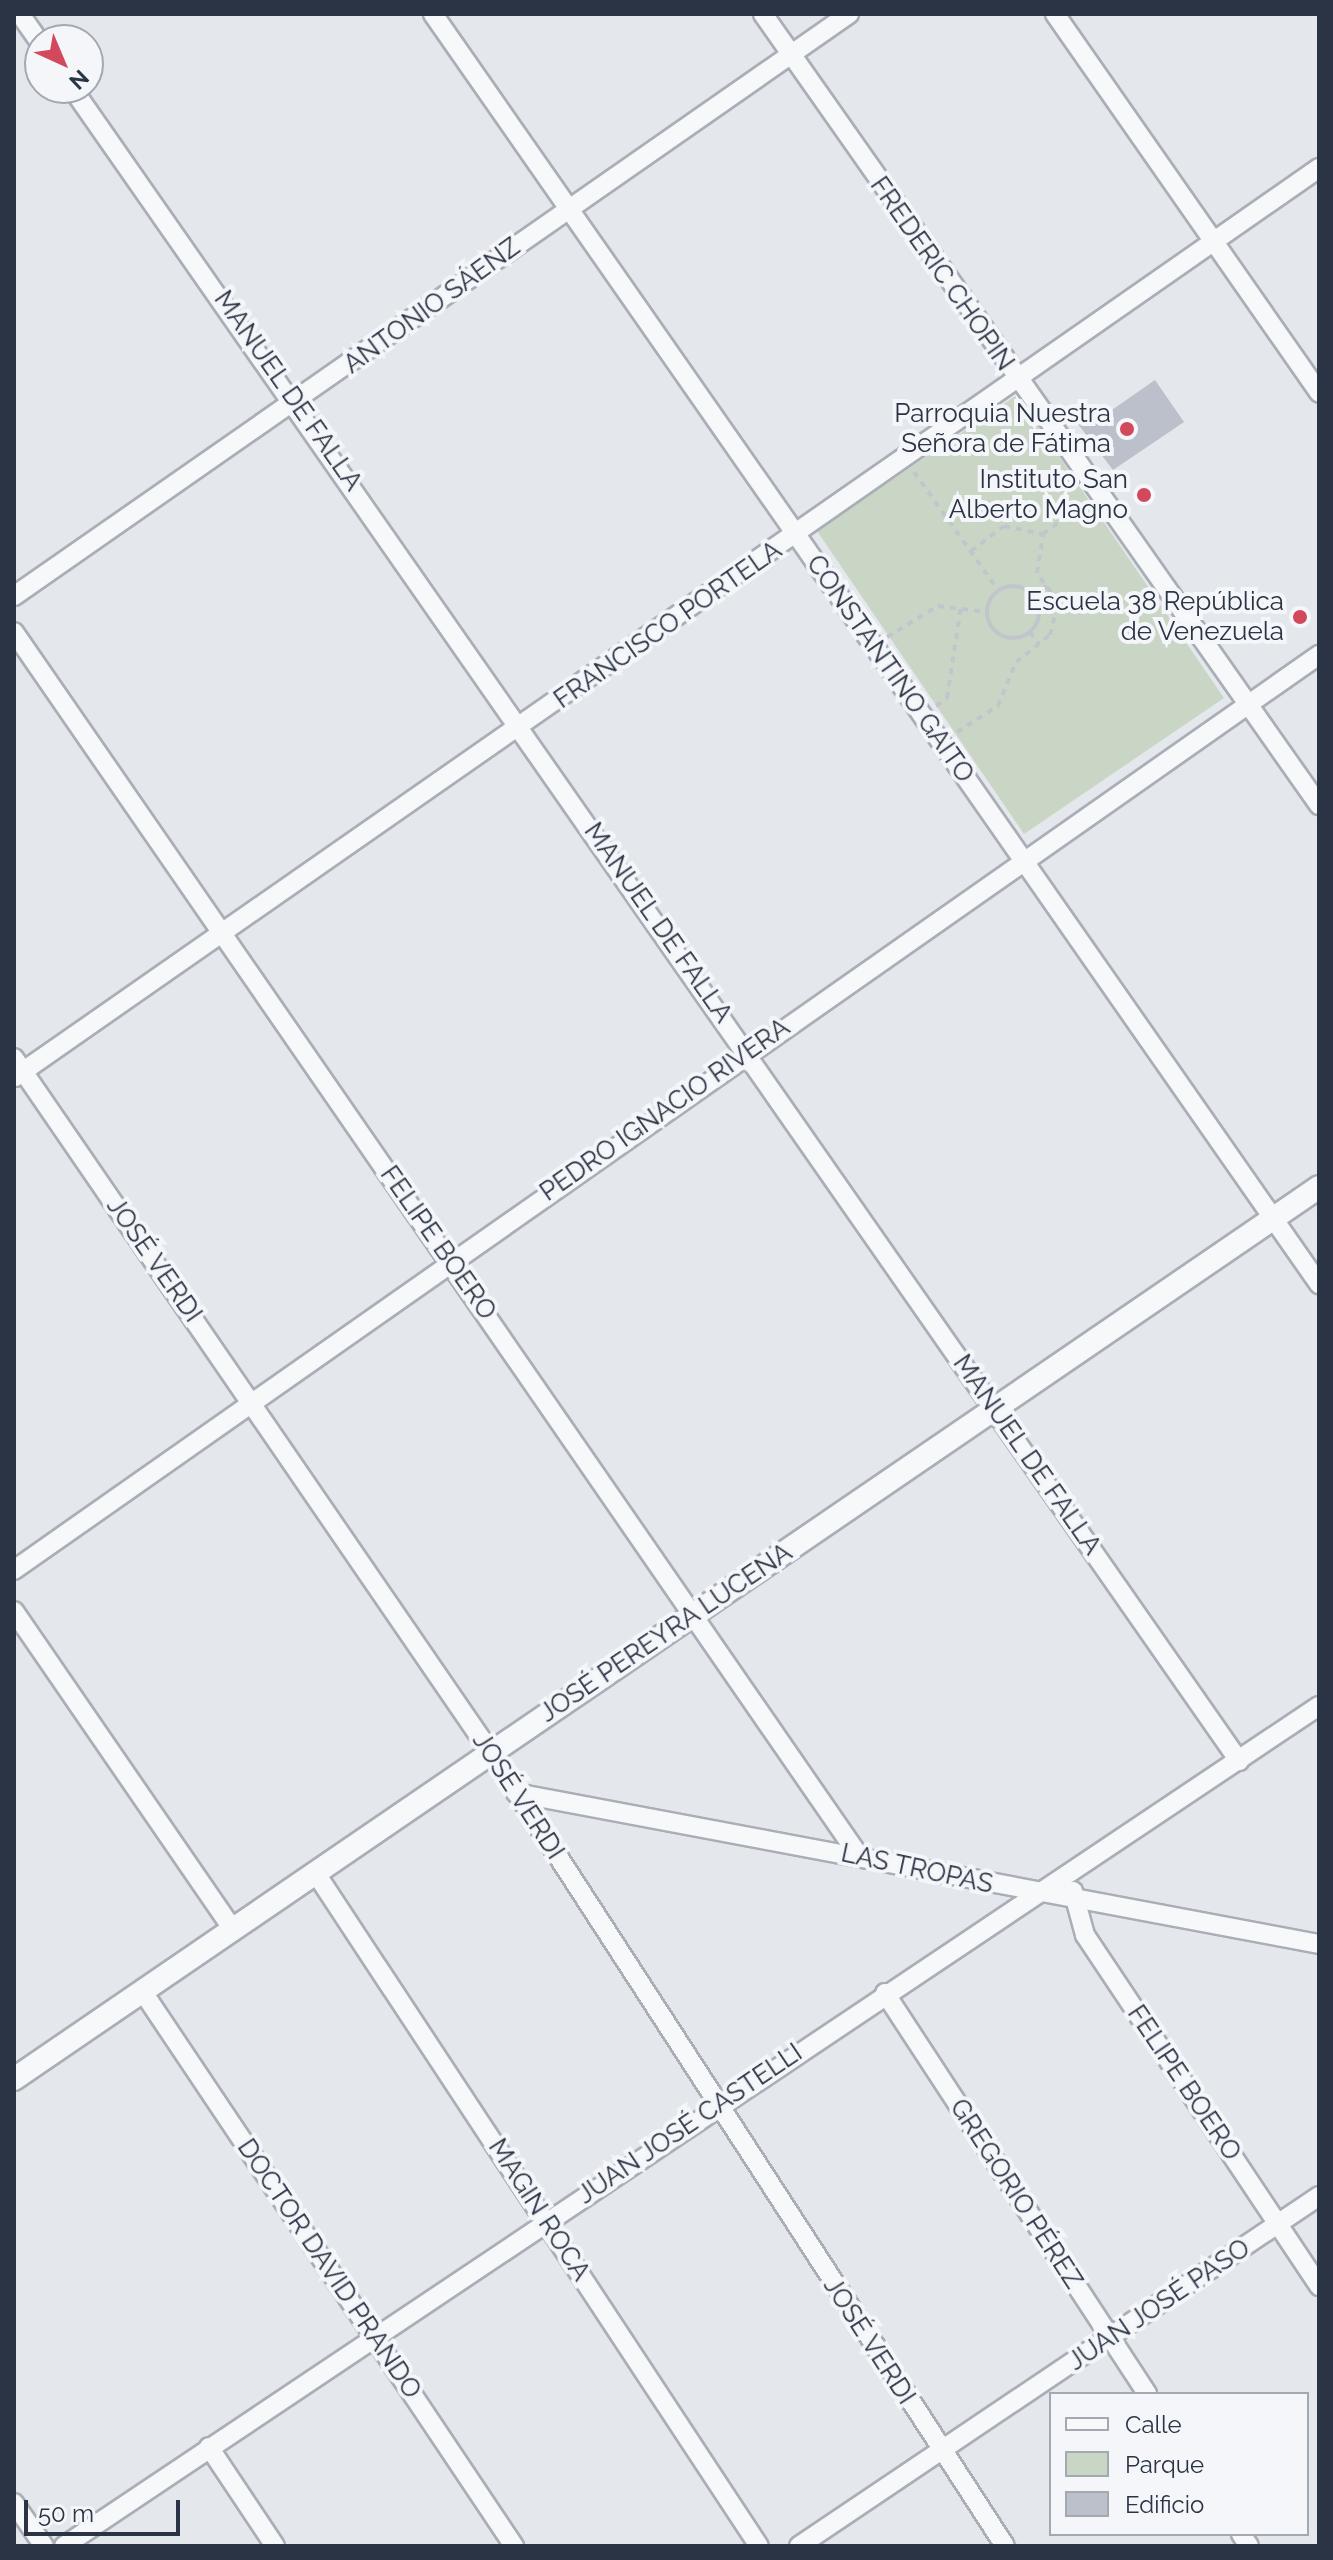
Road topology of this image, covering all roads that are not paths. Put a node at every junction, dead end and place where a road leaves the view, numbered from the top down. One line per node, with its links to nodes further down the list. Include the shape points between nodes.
1 (433, 14): 8 (street, CONSTANTINO GAITO)
2 (763, 14): 5 (street, FREDERIC CHOPIN)
3 (849, 14): 5 (street, ANTONIO SÁENZ)
4 (1055, 14): 9 (street)
5 (791, 54): 8 (street, ANTONIO SÁENZ); 10 (street, FREDERIC CHOPIN)
6 (83, 104): 12 (street, MANUEL DE FALLA)
7 (1319, 168): 9 (street, FRANCISCO PORTELA)
8 (568, 208): 12 (street, ANTONIO SÁENZ); 13 (street, CONSTANTINO GAITO)
9 (1214, 243): 10 (street, FRANCISCO PORTELA); 11 (street)
10 (1015, 379): 13 (street, FRANCISCO PORTELA); 17 (street, FREDERIC CHOPIN)
11 (1319, 393)
12 (297, 402): 14 (street, ANTONIO SÁENZ); 18 (street, MANUEL DE FALLA)
13 (794, 535): 18 (street, FRANCISCO PORTELA); 20 (street, CONSTANTINO GAITO)
14 (14, 596)
15 (14, 632): 21 (street, FELIPE BOERO)
16 (1319, 655): 17 (street, PEDRO IGNACIO RIVERA)
17 (1248, 704): 19 (street, FREDERIC CHOPIN); 20 (street, PEDRO IGNACIO RIVERA)
18 (523, 728): 21 (street, FRANCISCO PORTELA); 22 (street, MANUEL DE FALLA)
19 (1319, 805)
20 (1024, 860): 22 (street, PEDRO IGNACIO RIVERA); 25 (street, CONSTANTINO GAITO)
21 (224, 935): 23 (street, FRANCISCO PORTELA); 26 (street, FELIPE BOERO)
22 (748, 1053): 26 (street, PEDRO IGNACIO RIVERA); 29 (street, MANUEL DE FALLA)
23 (17, 1069): 28 (street, JOSÉ VERDI)
24 (1319, 1187): 25 (street, JOSÉ PEREYRA LUCENA)
25 (1273, 1219): 27 (street, CONSTANTINO GAITO); 29 (street, JOSÉ PEREYRA LUCENA)
26 (450, 1260): 28 (street, PEDRO IGNACIO RIVERA); 32 (street, FELIPE BOERO)
27 (1319, 1284)
28 (251, 1400): 30 (street, PEDRO IGNACIO RIVERA); 34 (street, JOSÉ VERDI)
29 (996, 1409): 32 (street, JOSÉ PEREYRA LUCENA); 35 (street, MANUEL DE FALLA)
30 (14, 1570)
31 (14, 1611): 42 (street)
32 (695, 1612): 34 (street, JOSÉ PEREYRA LUCENA); 37 (street, FELIPE BOERO)
33 (1319, 1706): 35 (street, JUAN JOSÉ CASTELLI)
34 (491, 1753): 36 (street, JOSÉ VERDI); 39 (street, JOSÉ PEREYRA LUCENA)
35 (1239, 1761): 38 (street, JUAN JOSÉ CASTELLI)
36 (516, 1793): 37 (street, LAS TROPAS); 47 (street, JOSÉ VERDI)
37 (859, 1856): 40 (street, LAS TROPAS)
38 (1072, 1872): 40 (street, JUAN JOSÉ CASTELLI); 41 (street, FELIPE BOERO)
39 (317, 1875): 42 (street, JOSÉ PEREYRA LUCENA); 49 (street, MAGIN ROCA)
40 (1038, 1895): 41 (street, LAS TROPAS); 45 (street, JUAN JOSÉ CASTELLI)
41 (1073, 1901): 43 (street, LAS TROPAS); 50 (street, FELIPE BOERO, via 1085,1935)
42 (234, 1931): 44 (street, JOSÉ PEREYRA LUCENA)
43 (1319, 1944)
44 (143, 1992): 46 (street, JOSÉ PEREYRA LUCENA); 52 (street, DOCTOR DAVID PRANDO)
45 (885, 1993): 47 (street, JUAN JOSÉ CASTELLI); 53 (street, GREGORIO PÉREZ)
46 (14, 2079)
47 (716, 2107): 49 (street, JUAN JOSÉ CASTELLI); 56 (street, JOSÉ VERDI)
48 (1319, 2196): 50 (street, JUAN JOSÉ PASO)
49 (547, 2221): 52 (street, JUAN JOSÉ CASTELLI); 62 (street, MAGIN ROCA)
50 (1277, 2224): 51 (street, FELIPE BOERO); 53 (street, JUAN JOSÉ PASO)
51 (1319, 2286)
52 (375, 2336): 55 (street, JUAN JOSÉ CASTELLI); 61 (street, DOCTOR DAVID PRANDO)
53 (1110, 2339): 54 (street, GREGORIO PÉREZ); 56 (street, JUAN JOSÉ PASO)
54 (1146, 2392)
55 (209, 2447): 59 (street, JUAN JOSÉ CASTELLI); 60 (street)
56 (941, 2451): 63 (street, JUAN JOSÉ PASO); 64 (street, JOSÉ VERDI)
57 (14, 2503): 58 (street)
58 (44, 2546)
59 (64, 2546)
60 (275, 2546)
61 (514, 2546)
62 (759, 2546)
63 (799, 2546)
64 (1005, 2546)

